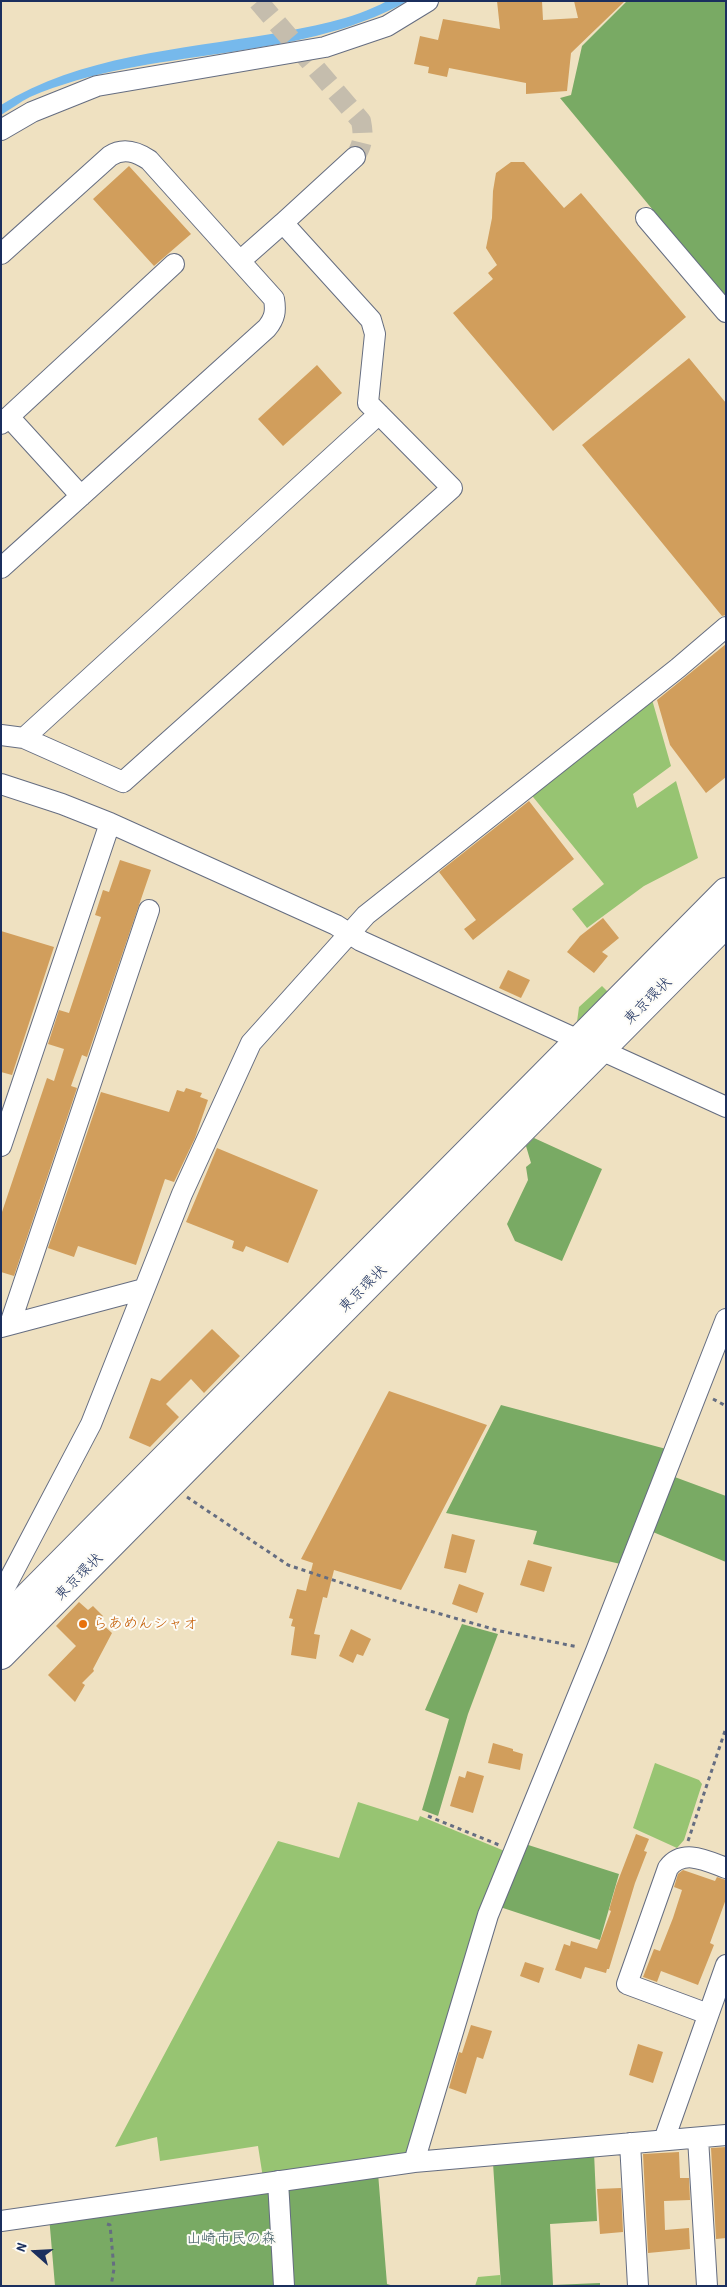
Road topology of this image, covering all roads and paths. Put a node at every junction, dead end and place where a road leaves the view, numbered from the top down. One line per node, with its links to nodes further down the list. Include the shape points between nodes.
1 (428, 1): 2 (street, via 387,26 325,47 97,86 32,112)
2 (1, 130)
3 (355, 157): 5 (street)
4 (646, 218): 9 (street)
5 (283, 223): 7 (street); 10 (street, via 371,320 375,334 368,403)
6 (1, 254): 7 (street, via 110,156 117,151 129,151 149,160)
7 (240, 261): 12 (street, via 274,298 274,319)
8 (174, 264): 11 (street)
9 (726, 312)
10 (379, 414): 16 (street); 16 (street, via 452,488 123,782)
11 (5, 421): 12 (street)
12 (81, 496): 13 (street)
13 (1, 568)
14 (726, 627): 22 (street)
15 (1, 735): 16 (street)
16 (24, 738)
17 (1, 784): 18 (street)
18 (110, 823): 22 (street); 25 (street)
19 (726, 892): 23 (highway, 東京環状)
20 (149, 910): 28 (street)
21 (726, 923): 23 (highway, 東京環状)
22 (348, 932): 23 (street); 26 (street, via 251,1043 182,1194)
23 (590, 1045): 24 (street); 30 (highway, 東京環状); 32 (highway, 東京環状)
24 (726, 1108)
25 (1, 1146)
26 (144, 1289): 28 (street); 31 (street, via 91,1424)
27 (726, 1319): 29 (street)
28 (6, 1326)
29 (714, 1343): 33 (street)
30 (169, 1485): 33 (path, via 288,1565 402,1603 492,1628); 34 (highway, 東京環状)
31 (1, 1595)
32 (1, 1624)
33 (596, 1651): 37 (street)
34 (1, 1655)
35 (726, 1728): 38 (path)
36 (428, 1816): 37 (path)
37 (513, 1851): 46 (street, via 488,1915)
38 (682, 1858): 39 (street, via 696,1857); 41 (street, via 668,1868 627,1984)
39 (726, 1868)
40 (726, 1965): 41 (street)
41 (708, 2014): 44 (street)
42 (726, 2136): 43 (street)
43 (698, 2138): 44 (street); 53 (street)
44 (664, 2140): 45 (street)
45 (630, 2143): 46 (street); 52 (street)
46 (414, 2162): 47 (street)
47 (278, 2181): 48 (street); 51 (street)
48 (92, 2206): 49 (street); 50 (path, via 93,2216 110,2225 114,2269)
49 (1, 2220)
50 (111, 2286)
51 (284, 2286)
52 (638, 2286)
53 (707, 2286)

